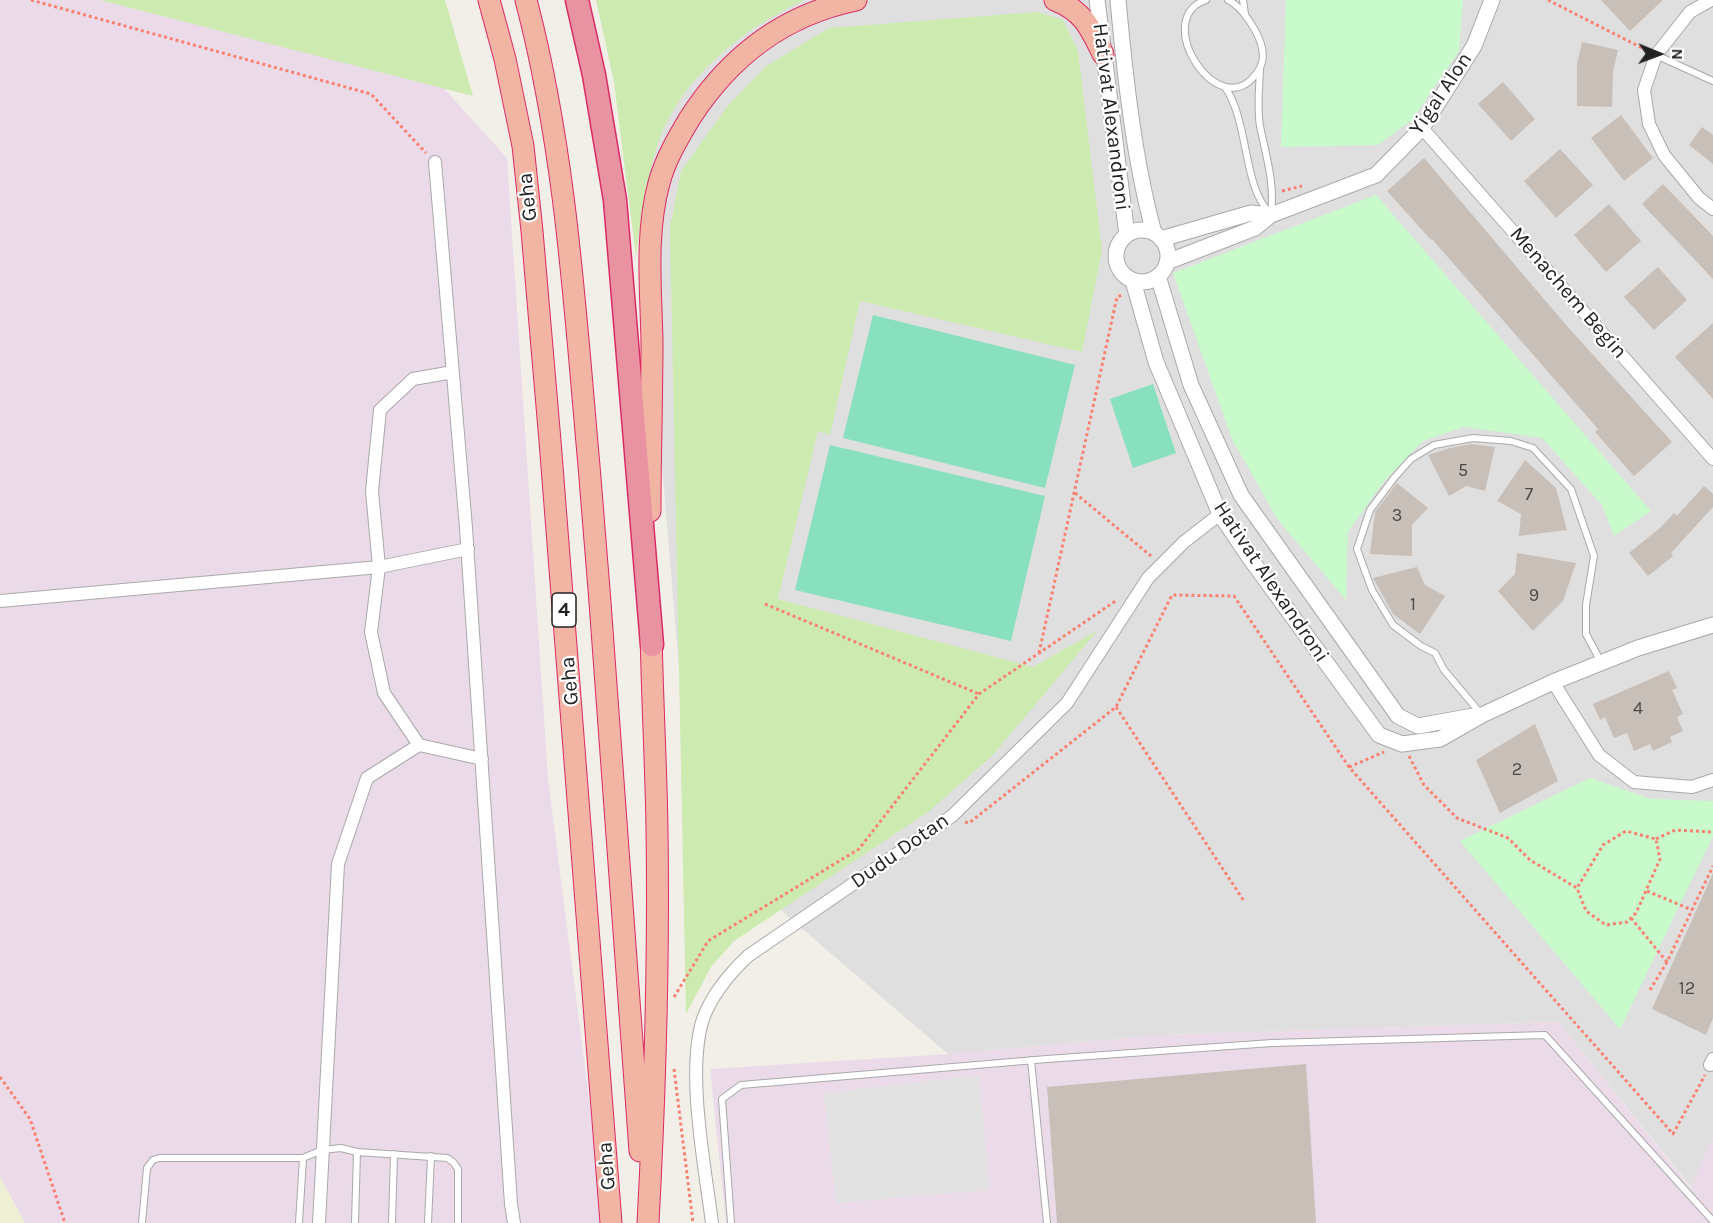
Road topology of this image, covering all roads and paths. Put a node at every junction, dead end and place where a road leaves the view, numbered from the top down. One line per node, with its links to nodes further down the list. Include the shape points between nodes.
1 (31, 0): 22 (path, via 371,94)
2 (489, 0): 85 (highway, Geha / 4, via 523,146 532,231)
3 (526, 0): 86 (highway, Geha / 4, via 557,145 576,323)
4 (577, 0): 44 (highway, via 615,200)
5 (856, 0): 44 (highway, via 783,26 727,68 684,128 659,182 650,248)
6 (1054, 0): 16 (highway, via 1081,15)
7 (1097, 0): 16 (street, Hativat Alexandroni)
8 (1118, 0): 28 (street, Hativat Alexandroni, via 1142,179)
9 (1201, 0): 20 (lane, via 1189,14 1184,35 1207,78)
10 (1228, 0): 15 (lane)
11 (1243, 0): 15 (lane)
12 (1492, 0): 21 (street, Yigal Alon, via 1474,46)
13 (1548, 0): 17 (path)
14 (1711, 0): 17 (street, via 1690,12)
15 (1245, 14): 18 (lane, via 1263,49)
16 (1103, 54): 27 (street, Hativat Alexandroni)
17 (1656, 55): 19 (lane); 25 (street, via 1644,90 1649,124 1664,155)
18 (1260, 69): 20 (lane, via 1246,84); 24 (lane, via 1258,110)
19 (1713, 81)
20 (1225, 87): 26 (lane, via 1236,107 1258,197)
21 (1422, 128): 26 (street, Yigal Alon, via 1376,175); 34 (street, Menachem Begin)
22 (435, 162): 33 (street)
23 (1305, 185): 24 (path)
24 (1273, 194): 26 (lane)
25 (1713, 209)
26 (1271, 215): 28 (street, Yigal Alon, via 1251,213); 29 (street, Yigal Alon, via 1255,228)
27 (1127, 235): 28 (street, via 1139,230); 31 (street, via 1119,243 1116,261)
28 (1158, 236): 29 (street, via 1166,245)
29 (1167, 262): 30 (street)
30 (1158, 276): 31 (street); 50 (street, Hativat Alexandroni, via 1191,385 1241,495 1398,716 1418,726)
31 (1132, 281): 36 (street, Hativat Alexandroni, via 1156,362)
32 (1117, 297): 35 (path)
33 (453, 372): 37 (street); 39 (street, via 413,380 381,410 372,491)
34 (1713, 459)
35 (1075, 492): 38 (path); 45 (path)
36 (1220, 514): 38 (street, Dudu Dotan); 51 (street, Hativat Alexandroni, via 1379,735)
37 (468, 549): 39 (street); 53 (street)
38 (1162, 565): 55 (street, Dudu Dotan, via 1148,578 1067,703)
39 (380, 567): 41 (street); 52 (street, via 371,632 384,693)
40 (1119, 598): 45 (path)
41 (0, 601)
42 (765, 604): 48 (path)
43 (1713, 625): 46 (street, Hativat Alexandroni)
44 (652, 645): 86 (highway, via 657,967 656,1071)
45 (1039, 653): 48 (path)
46 (1602, 663): 47 (street, Hativat Alexandroni); 50 (lane, via 1586,634 1594,556 1571,489 1533,448 1511,441 1473,438 1434,445 1411,459 1370,510 1357,549 1372,590 1393,625 1435,653 1444,670)
47 (1553, 682): 50 (street, Hativat Alexandroni); 54 (street, via 1599,755 1634,782 1692,787)
48 (979, 694): 64 (path, via 859,849)
49 (1116, 706): 55 (path, via 969,824); 61 (path); 68 (path, via 1172,595 1234,596 1349,767 1673,1134)
50 (1482, 715): 51 (street, Hativat Alexandroni, via 1440,739)
51 (1402, 744): 59 (path, via 1424,785 1457,818 1508,838 1530,860)
52 (419, 745): 53 (street); 70 (street, via 367,778 338,864)
53 (482, 759): 84 (street)
54 (1713, 780)
55 (952, 816): 87 (street, Dudu Dotan, via 748,956 711,1001 698,1048 697,1080)
56 (1713, 832): 57 (path, via 1675,830)
57 (1656, 839): 59 (path, via 1626,831 1603,845); 60 (path, via 1660,859)
58 (1713, 866): 62 (path)
59 (1577, 888): 63 (path, via 1586,911 1606,924)
60 (1646, 890): 62 (path); 63 (path)
61 (1244, 901)
62 (1692, 910): 65 (path)
63 (1631, 918): 65 (path)
64 (708, 941)
65 (1667, 962): 66 (path)
66 (1650, 990)
67 (1031, 1060): 75 (lane, via 1272,1043 1545,1035); 88 (lane, via 741,1085 722,1099); 89 (lane)
68 (1712, 1062)
69 (0, 1077): 76 (path, via 30,1119)
70 (322, 1150): 71 (lane, via 341,1148); 74 (lane); 79 (street)
71 (357, 1152): 72 (lane); 80 (lane)
72 (394, 1154): 73 (lane); 81 (lane)
73 (431, 1156): 82 (lane); 83 (lane, via 447,1158 458,1170)
74 (303, 1158): 77 (lane, via 153,1160 147,1168); 78 (lane)
75 (1713, 1221)
76 (65, 1223)
77 (142, 1223)
78 (299, 1223)
79 (319, 1223)
80 (355, 1223)
81 (392, 1223)
82 (428, 1223)
83 (458, 1223)
84 (514, 1223)
85 (611, 1223)
86 (647, 1223)
87 (712, 1223)
88 (731, 1223)
89 (1047, 1223)

